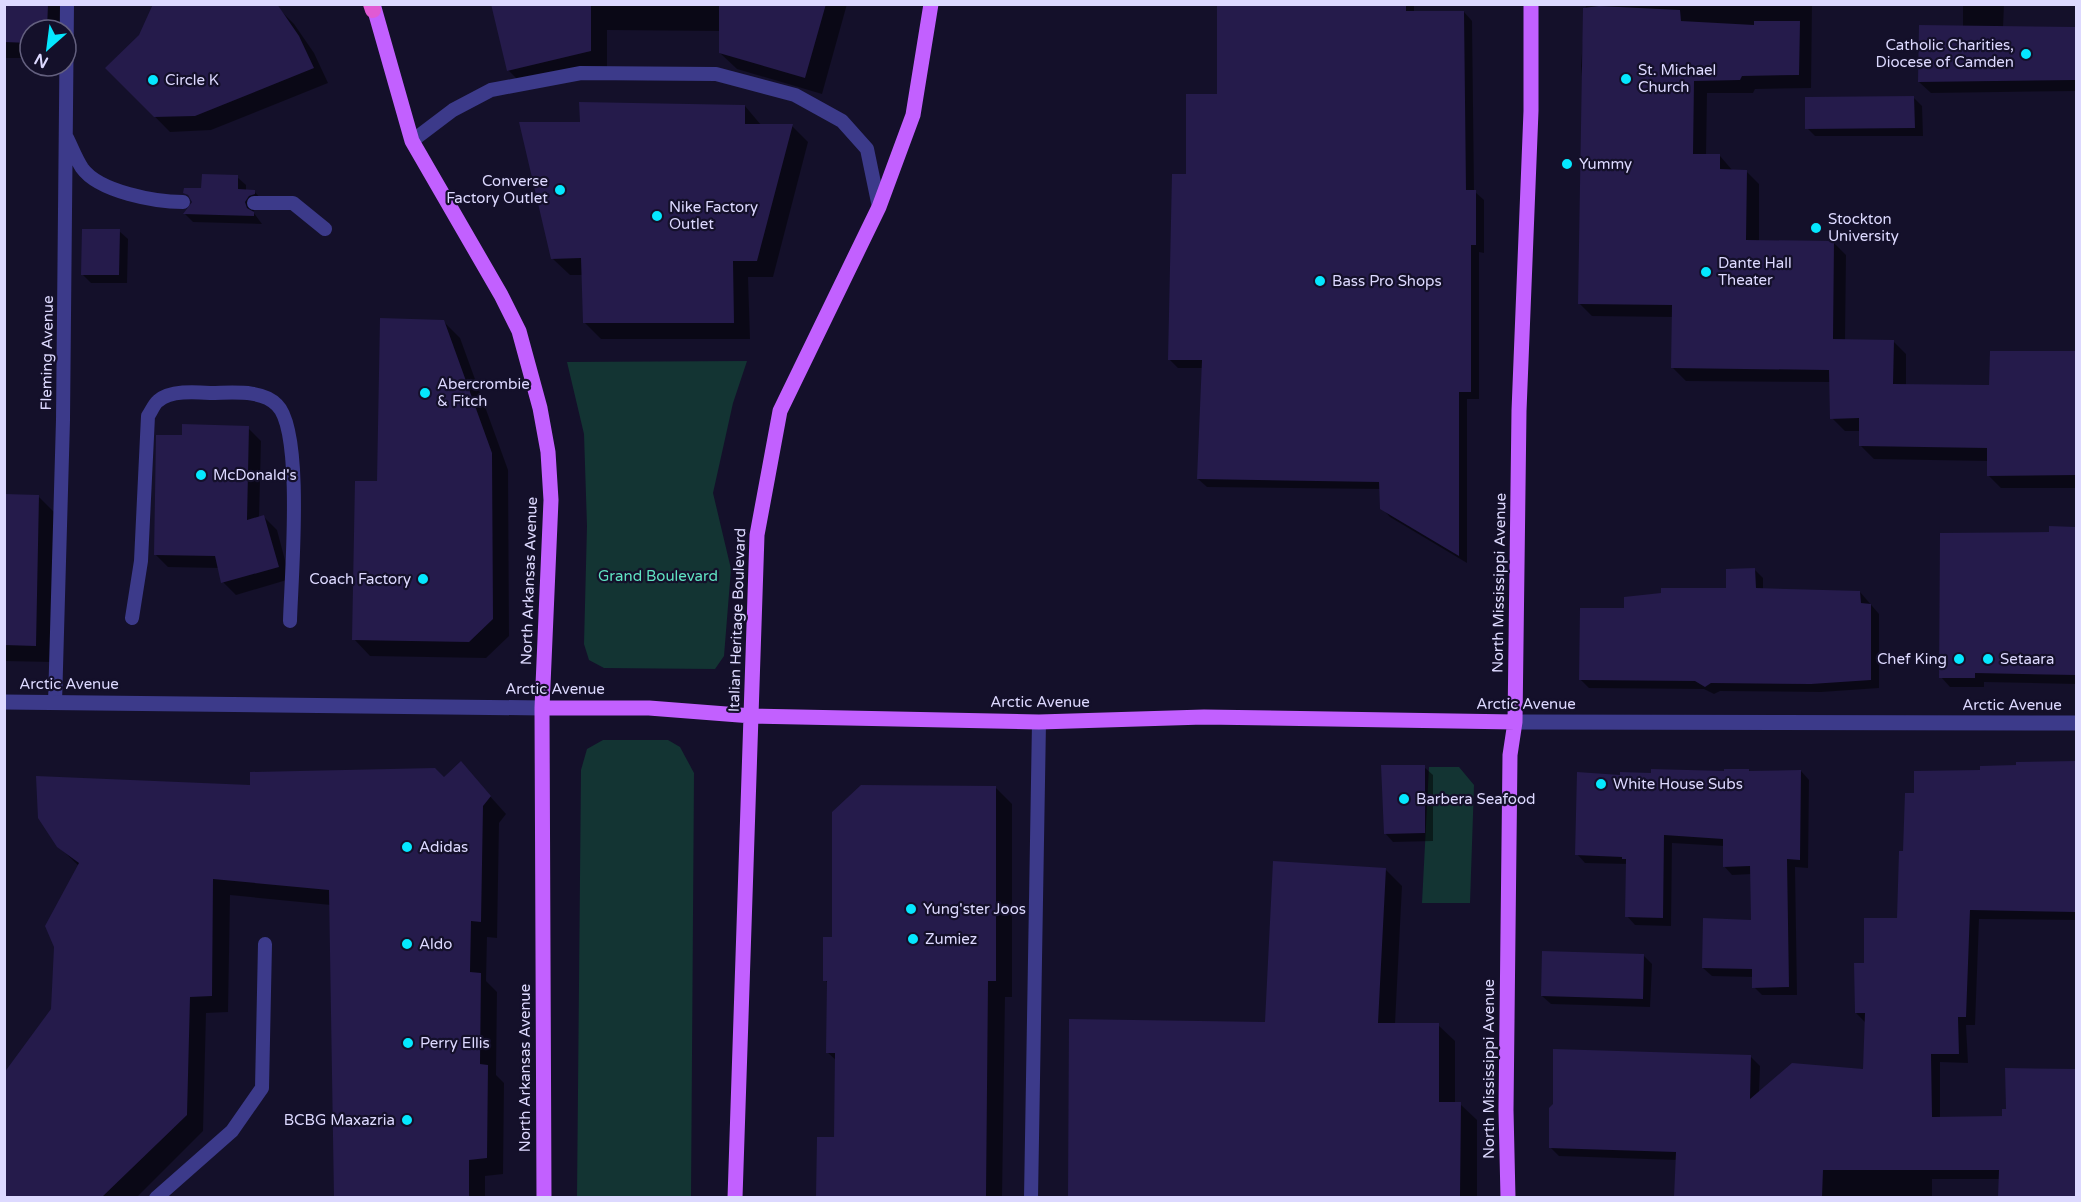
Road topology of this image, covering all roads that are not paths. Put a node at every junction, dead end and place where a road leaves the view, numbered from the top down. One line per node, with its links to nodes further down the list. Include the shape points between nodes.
1 (67, 4): 5 (lane, Fleming Avenue)
2 (931, 4): 9 (main road, Italian Heritage Boulevard, via 913,115)
3 (1531, 4): 18 (main road, North Mississippi Avenue)
4 (372, 6): 6 (main road, North Arkansas Avenue)
5 (66, 136): 7 (lane, via 83,170 111,188 162,202); 14 (lane, Fleming Avenue)
6 (412, 141): 9 (lane, via 453,110 491,90 581,73 716,74 795,95 842,122 867,148); 15 (main road, North Arkansas Avenue, via 519,331 540,408 551,500)
7 (183, 202)
8 (254, 203): 10 (lane, via 293,203)
9 (879, 207): 16 (main road, Italian Heritage Boulevard, via 780,411 757,535)
10 (325, 229)
11 (132, 618): 12 (lane, via 141,561 148,416 157,401 172,394 230,393 253,394 277,404 290,426 294,484)
12 (290, 621)
13 (4, 702): 14 (street, Arctic Avenue)
14 (55, 703): 15 (street, Arctic Avenue)
15 (542, 708): 16 (main road, Arctic Avenue, via 649,708); 22 (main road, North Arkansas Avenue)
16 (752, 717): 17 (main road, Arctic Avenue); 23 (main road, Italian Heritage Boulevard)
17 (1039, 722): 18 (main road, Arctic Avenue, via 1204,717); 24 (lane)
18 (1515, 722): 19 (street, Arctic Avenue); 25 (main road, North Mississippi Avenue, via 1509,813)
19 (2076, 723)
20 (265, 944): 21 (lane, via 262,1088 232,1131)
21 (156, 1197)
22 (544, 1197)
23 (735, 1197)
24 (1031, 1197)
25 (1508, 1197)

